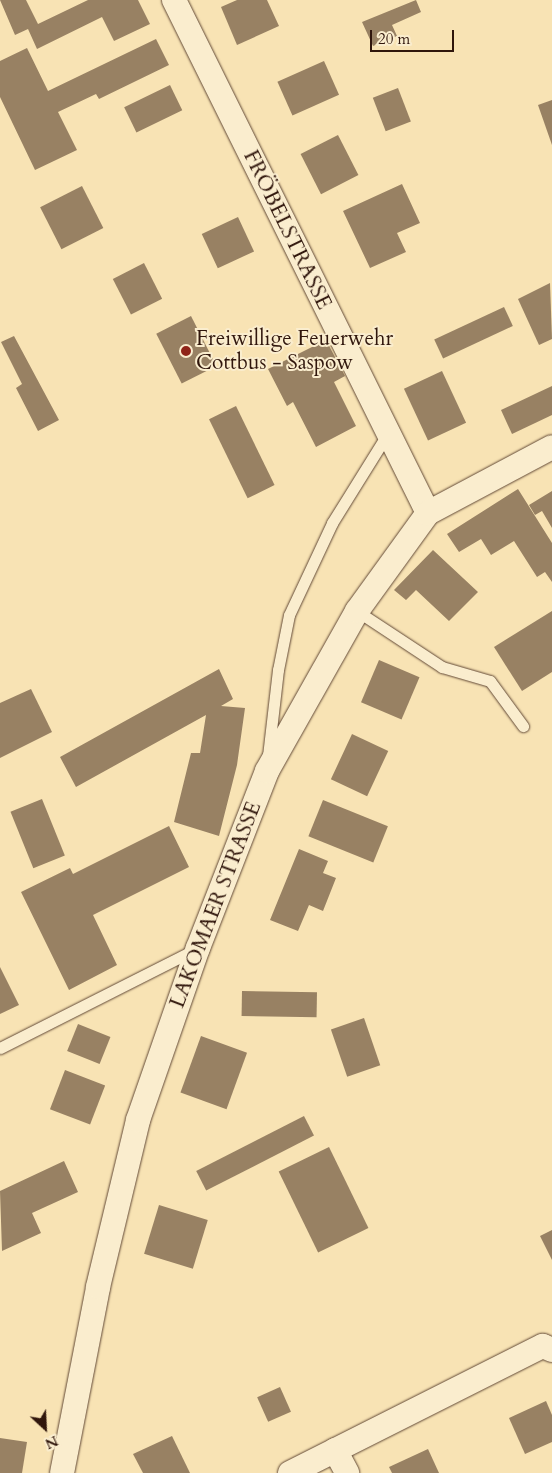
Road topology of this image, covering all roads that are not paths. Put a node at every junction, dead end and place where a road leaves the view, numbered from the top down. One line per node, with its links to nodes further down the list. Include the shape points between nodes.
1 (174, 0): 2 (street, FRÖBELSTRASSE)
2 (388, 433): 4 (street, FRÖBELSTRASSE); 7 (lane, via 332,523 289,615 278,670)
3 (552, 447): 4 (street, LAKOMAER STRASSE)
4 (428, 513): 5 (street, LAKOMAER STRASSE)
5 (357, 611): 6 (lane, via 442,667 490,681); 7 (street, LAKOMAER STRASSE)
6 (523, 726)
7 (267, 770): 8 (street, LAKOMAER STRASSE)
8 (198, 948): 9 (lane); 12 (street, LAKOMAER STRASSE, via 138,1120 98,1287)
9 (0, 1048)
10 (552, 1350): 11 (street, via 543,1346)
11 (335, 1450): 13 (street); 14 (street)
12 (62, 1473)
13 (290, 1473)
14 (347, 1473)

